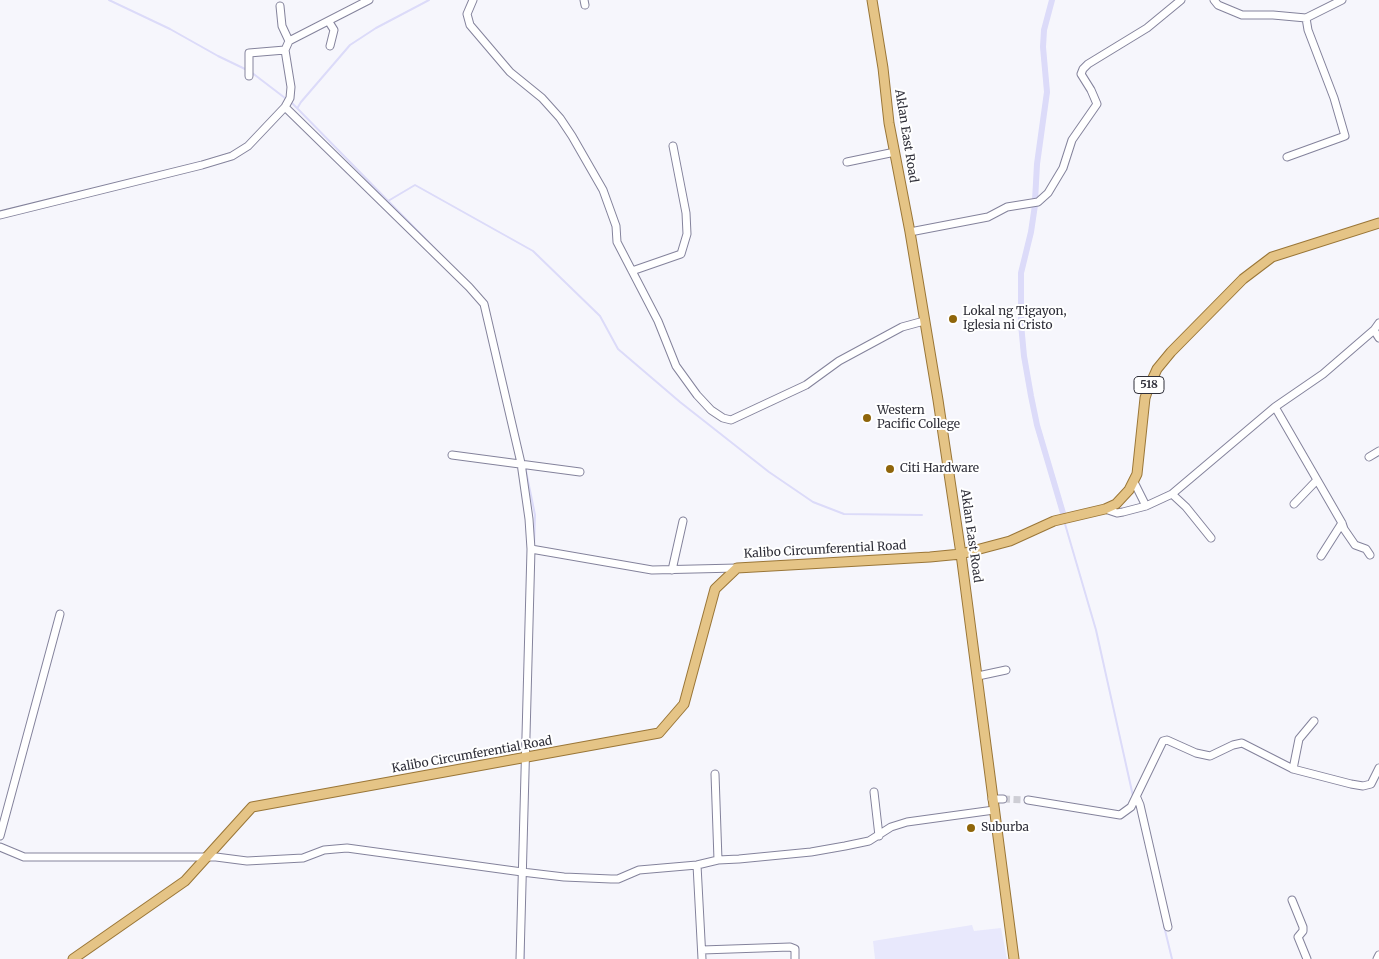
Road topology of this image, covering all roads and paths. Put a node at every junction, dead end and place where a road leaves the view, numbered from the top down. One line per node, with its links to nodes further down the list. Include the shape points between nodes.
1 (474, 0): 22 (street, via 467,14 470,25 510,72 542,98 572,136 603,190 616,226 617,242)
2 (872, 0): 16 (main road, Aklan East Road, via 888,123)
3 (1181, 0): 21 (street, via 1148,28 1083,69 1081,74 1097,104 1072,140 1063,168 1048,193 1038,202 1007,207 988,217)
4 (1342, 0): 8 (street)
5 (365, 1): 9 (street)
6 (1218, 2): 8 (street, via 1242,15)
7 (280, 6): 10 (street, via 282,26)
8 (1306, 18): 17 (street, via 1345,136)
9 (329, 22): 10 (street); 11 (street, via 334,30)
10 (289, 41): 12 (street)
11 (330, 46)
12 (285, 50): 13 (street, via 249,53); 14 (street, via 291,87)
13 (249, 76)
14 (285, 107): 19 (street, via 248,146 232,156); 31 (street, via 484,304)
15 (673, 146): 22 (street, via 686,214 687,234 681,254)
16 (895, 152): 18 (street); 21 (main road, Aklan East Road)
17 (1287, 157)
18 (847, 162)
19 (0, 215)
20 (1379, 223): 34 (main road, Kalibo Circumferential Road / 518, via 1272,258 1243,279 1172,352 1157,369 1148,389)
21 (910, 232): 23 (main road, Aklan East Road)
22 (632, 271): 23 (street, via 658,321 676,366 711,410 730,420 806,385 839,361 902,327)
23 (924, 321): 43 (main road, Aklan East Road)
24 (1379, 324): 25 (street)
25 (1374, 330): 26 (street); 27 (street, via 1323,374)
26 (1379, 338)
27 (1275, 407): 33 (street); 35 (street)
28 (1379, 451): 30 (street)
29 (452, 455): 31 (street)
30 (1369, 457)
31 (521, 463): 32 (street); 42 (street)
32 (580, 472)
33 (1318, 480): 36 (street); 40 (street)
34 (1134, 482): 37 (street); 38 (main road, Kalibo Circumferential Road / 518, via 1123,498)
35 (1172, 494): 37 (street); 41 (street)
36 (1294, 504)
37 (1146, 506): 38 (street, via 1117,512)
38 (1105, 509): 43 (main road, Kalibo Circumferential Road / 518, via 1054,522 1020,537)
39 (683, 521): 47 (street)
40 (1342, 523): 44 (street, via 1355,545 1366,549); 45 (street)
41 (1212, 538)
42 (531, 549): 47 (street, via 652,570); 52 (street)
43 (961, 554): 46 (main road, Kalibo Circumferential Road / 518); 50 (main road, Aklan East Road)
44 (1370, 555)
45 (1321, 556)
46 (737, 568): 47 (street); 52 (main road, Kalibo Circumferential Road, via 714,589 684,704 659,733)
47 (672, 570)
48 (60, 614): 62 (street)
49 (1006, 670): 50 (street)
50 (978, 676): 57 (main road, Aklan East Road)
51 (1314, 721): 54 (street, via 1299,740)
52 (525, 758): 65 (main road, Kalibo Circumferential Road, via 252,807); 68 (street)
53 (1379, 768): 54 (street, via 1371,784 1363,786)
54 (1293, 769): 58 (street, via 1242,743 1210,756 1163,740)
55 (715, 774): 66 (street)
56 (874, 792): 63 (street)
57 (992, 798): 59 (street); 61 (main road, Aklan East Road)
58 (1137, 798): 60 (street, via 1120,815); 70 (street)
59 (1003, 799)
60 (1028, 800)
61 (994, 810): 63 (street, via 907,822 891,827); 77 (main road, Aklan East Road)
62 (0, 836)
63 (879, 836): 66 (street, via 869,841 811,852)
64 (0, 847): 65 (street, via 24,857)
65 (207, 857): 68 (street, via 247,861 303,858 324,850 347,848); 73 (main road, Kalibo Circumferential Road, via 185,881)
66 (718, 860): 67 (street)
67 (697, 865): 68 (street, via 639,870 611,879); 71 (street)
68 (522, 872): 74 (street)
69 (1292, 900): 78 (street, via 1303,927 1298,936)
70 (1168, 928)
71 (702, 950): 75 (street); 76 (street, via 790,948 795,949)
72 (1379, 955): 79 (street)
73 (73, 959)
74 (520, 959)
75 (702, 959)
76 (795, 959)
77 (1014, 959)
78 (1307, 959)
79 (1377, 959)

